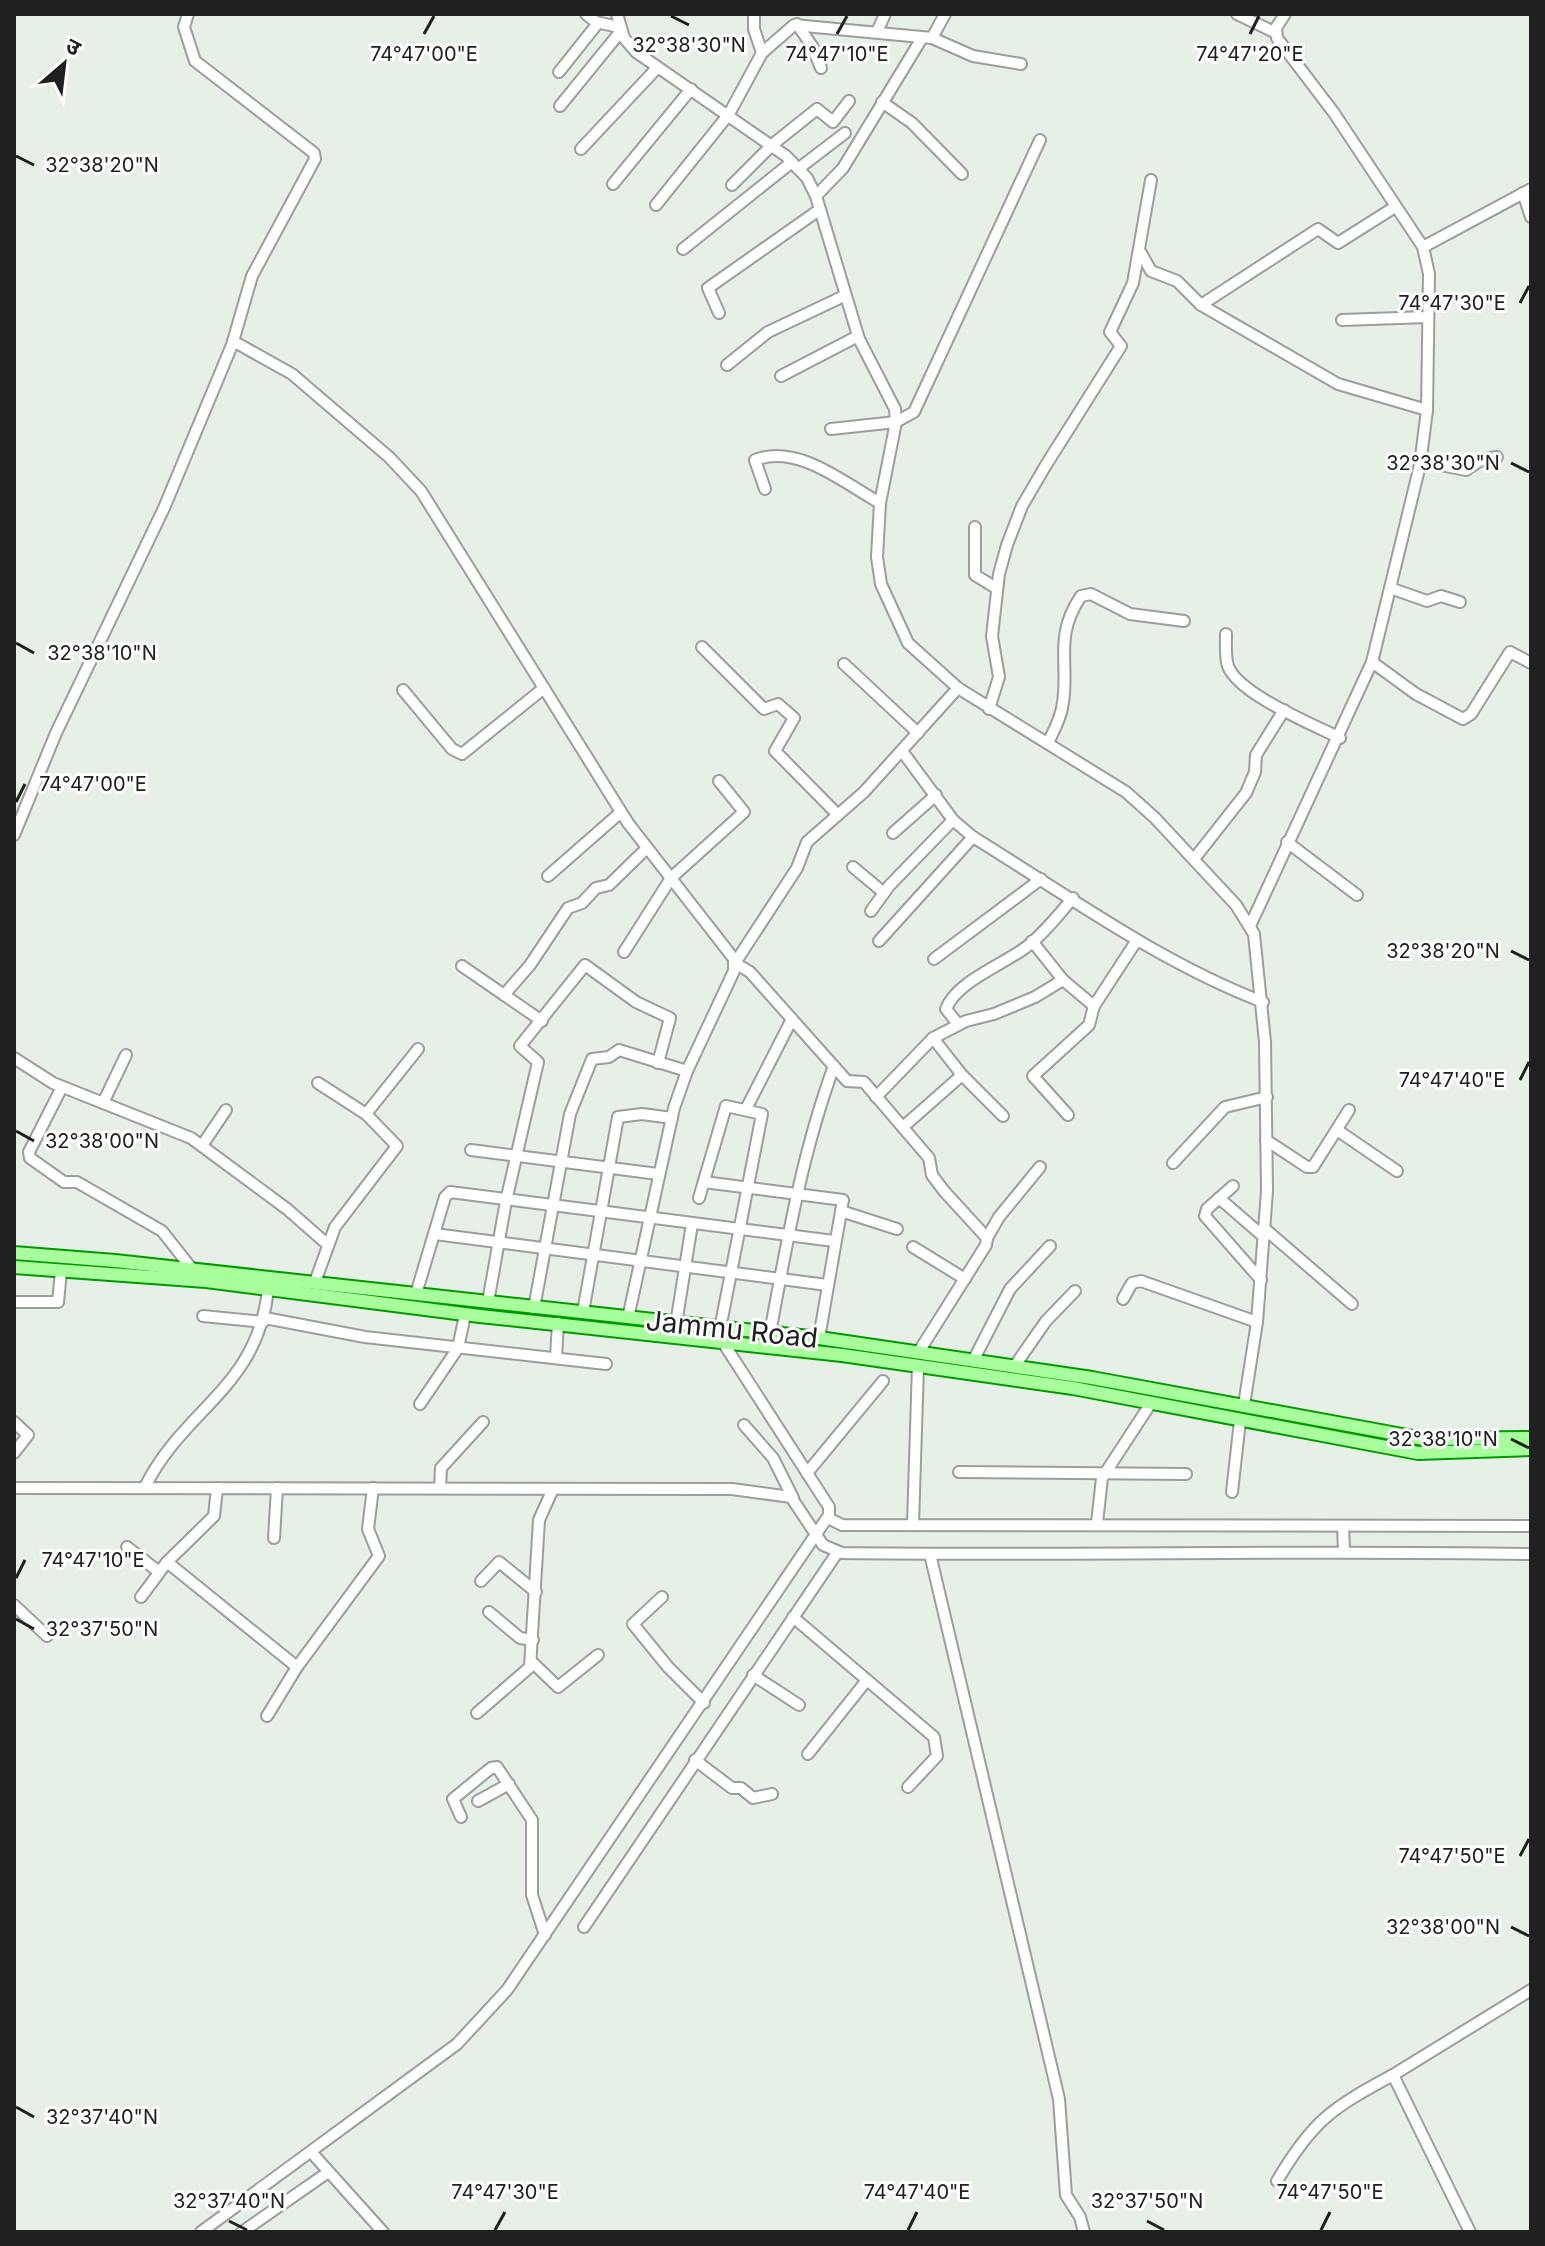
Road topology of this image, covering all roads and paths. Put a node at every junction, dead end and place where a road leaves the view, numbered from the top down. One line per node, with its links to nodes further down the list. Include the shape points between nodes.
1 (188, 14): 49 (street, via 184,27 195,61 315,155 252,276)
2 (586, 14): 9 (street)
3 (617, 14): 11 (street)
4 (754, 14): 15 (street)
5 (885, 14): 12 (street)
6 (945, 14): 14 (street)
7 (1237, 14): 13 (street)
8 (1285, 14): 13 (street)
9 (598, 23): 11 (street); 19 (street)
10 (797, 24): 12 (street); 15 (street); 18 (street)
11 (620, 29): 17 (street, via 629,45); 23 (street)
12 (877, 32): 14 (street)
13 (1276, 33): 37 (street)
14 (927, 38): 16 (street, via 973,56); 22 (street)
15 (762, 53): 24 (street)
16 (1021, 64)
17 (657, 68): 20 (street); 28 (street)
18 (821, 68)
19 (559, 72)
20 (691, 89): 24 (street); 32 (street)
21 (849, 101): 27 (street, via 833,122 818,109)
22 (882, 102): 30 (street, via 912,123); 35 (street, via 843,168)
23 (560, 106)
24 (729, 114): 27 (street); 36 (street)
25 (845, 133): 29 (street)
26 (1040, 140): 53 (street, via 916,409)
27 (772, 145): 29 (street); 33 (street)
28 (581, 149)
29 (795, 166): 35 (street); 41 (street)
30 (962, 174)
31 (1151, 180): 42 (street)
32 (613, 184)
33 (732, 185)
34 (1527, 191): 39 (street); 40 (street)
35 (816, 196): 38 (street)
36 (656, 205)
37 (1395, 207): 40 (street); 44 (street, via 1338,243 1318,229)
38 (819, 210): 43 (street); 45 (street, via 710,286 708,293)
39 (1531, 217)
40 (1423, 247): 46 (street, via 1429,274)
41 (683, 249)
42 (1140, 251): 44 (street, via 1151,271 1177,281); 60 (street, via 1129,297 1110,332 1121,346 1022,506)
43 (844, 296): 48 (street); 50 (street, via 768,332)
44 (1201, 305): 52 (street, via 1338,384)
45 (719, 313)
46 (1428, 317): 47 (street); 52 (street)
47 (1342, 320)
48 (858, 336): 51 (street); 53 (street, via 892,398)
49 (233, 341): 69 (street, via 292,374 407,475); 84 (street, via 164,508 56,733)
50 (727, 365)
51 (781, 376)
52 (1427, 410): 56 (street)
53 (896, 422): 54 (street); 58 (street)
54 (831, 429)
55 (1497, 457): 56 (street, via 1466,470)
56 (1420, 461): 61 (street)
57 (765, 489): 58 (street, via 755,460 784,454)
58 (880, 503): 70 (street, via 877,557 893,617 908,643)
59 (975, 527): 60 (street, via 975,575)
60 (996, 588): 72 (street, via 992,636 999,677)
61 (1390, 588): 62 (street, via 1424,601 1441,596); 66 (street)
62 (1460, 602)
63 (1184, 621): 76 (street, via 1130,614 1091,594 1081,596 1061,650 1063,705)
64 (1226, 634): 73 (street, via 1229,668)
65 (702, 647): 81 (street, via 764,709 778,704 794,718 775,751)
66 (1372, 662): 67 (street, via 1463,719 1510,652); 75 (street)
67 (1531, 663)
68 (844, 664): 74 (street)
69 (544, 688): 71 (street, via 462,754); 80 (street)
70 (958, 688): 72 (street); 74 (street)
71 (403, 690)
72 (989, 709): 76 (street)
73 (1284, 710): 75 (street); 88 (street, via 1256,755 1246,793)
74 (918, 733): 77 (street)
75 (1340, 738): 86 (street)
76 (1048, 743): 88 (street, via 1126,792)
77 (902, 751): 79 (street); 81 (street)
78 (719, 781): 91 (street, via 744,812)
79 (936, 795): 82 (street); 83 (street)
80 (621, 812): 87 (street); 90 (street)
81 (838, 815): 103 (street, via 807,842 797,868)
82 (953, 820): 85 (street); 93 (street)
83 (893, 833)
84 (14, 835)
85 (973, 837): 92 (street); 99 (street)
86 (1287, 842): 94 (street); 97 (street)
87 (647, 848): 91 (street); 106 (street, via 609,885 568,908)
88 (1194, 859): 97 (street)
89 (853, 867): 93 (street)
90 (548, 876)
91 (671, 878): 101 (street); 103 (street)
92 (1041, 879): 95 (street); 102 (street)
93 (884, 893): 96 (street)
94 (1357, 895)
95 (1073, 898): 98 (street); 100 (street)
96 (871, 911)
97 (1250, 926): 107 (street)
98 (1137, 940): 107 (street, via 1221,986); 108 (street)
99 (879, 941)
100 (1032, 941): 105 (street); 111 (street, via 949,1003 946,1009)
101 (624, 952)
102 (934, 959)
103 (735, 963): 109 (street, via 750,972); 118 (street)
104 (462, 966): 106 (street)
105 (1063, 980): 108 (street); 111 (street, via 1035,997)
106 (504, 995): 110 (street)
107 (1263, 1002): 123 (street)
108 (1094, 1006): 129 (street, via 1089,1025 1033,1076)
109 (792, 1019): 117 (street); 125 (street)
110 (542, 1021): 116 (street, via 586,965 636,1002 670,1018); 137 (street, via 520,1048 538,1062)
111 (958, 1024): 112 (street)
112 (933, 1038): 119 (street); 122 (street)
113 (418, 1049): 128 (street)
114 (126, 1055): 124 (street)
115 (14, 1058): 121 (street)
116 (658, 1063): 118 (street); 139 (street, via 619,1050 592,1059 570,1114)
117 (834, 1066): 122 (street, via 849,1082 864,1082); 147 (street)
118 (687, 1071): 131 (street)
119 (962, 1075): 130 (street); 132 (street)
120 (318, 1083): 128 (street)
121 (62, 1087): 124 (street); 173 (street, via 30,1158 64,1182 77,1182 162,1231)
122 (876, 1097): 132 (street)
123 (1267, 1097): 134 (street); 138 (street, via 1225,1107)
124 (103, 1103): 135 (street)
125 (746, 1109): 144 (street, via 726,1106); 146 (street, via 763,1116)
126 (226, 1110): 135 (street)
127 (1349, 1110): 133 (street)
128 (366, 1114): 163 (street, via 397,1146)
129 (1068, 1115)
130 (1003, 1116)
131 (672, 1118): 141 (street, via 620,1115); 143 (street)
132 (903, 1127): 161 (street, via 929,1158 932,1175)
133 (1337, 1130): 134 (street, via 1310,1168); 142 (street)
134 (1266, 1140): 158 (street)
135 (203, 1144): 163 (street)
136 (471, 1150): 137 (street)
137 (515, 1158): 139 (street); 150 (street)
138 (1173, 1163)
139 (563, 1164): 141 (street); 151 (street)
140 (1040, 1167): 161 (street)
141 (609, 1168): 143 (street); 153 (street)
142 (1397, 1171)
143 (658, 1174): 154 (street)
144 (704, 1182): 146 (street); 148 (street)
145 (1233, 1186): 149 (street)
146 (749, 1187): 147 (street); 157 (street)
147 (796, 1193): 152 (street, via 841,1198); 160 (street)
148 (699, 1198)
149 (1219, 1198): 158 (street); 178 (street, via 1205,1216)
150 (506, 1201): 151 (street); 159 (street, via 448,1193); 164 (street)
151 (554, 1208): 153 (street); 167 (street)
152 (841, 1211): 156 (street); 162 (street)
153 (600, 1214): 154 (street); 169 (street)
154 (648, 1219): 155 (street); 170 (street)
155 (692, 1224): 157 (street); 172 (street)
156 (897, 1229)
157 (741, 1230): 160 (street); 175 (street)
158 (1264, 1233): 178 (street); 187 (street)
159 (435, 1234): 164 (street); 183 (street)
160 (788, 1236): 162 (street); 176 (street)
161 (987, 1238): 177 (street)
162 (834, 1241): 180 (street)
163 (327, 1244): 179 (street)
164 (498, 1244): 167 (street); 186 (street)
165 (1050, 1246): 204 (street, via 1010,1289)
166 (913, 1247): 177 (street)
167 (545, 1249): 169 (street); 188 (street)
168 (14, 1253): 173 (main road, Jammu Road)
169 (591, 1257): 170 (street); 189 (street)
170 (640, 1262): 172 (street); 193 (street)
171 (14, 1267): 174 (main road)
172 (687, 1268): 175 (street); 196 (street)
173 (192, 1269): 179 (main road, Jammu Road)
174 (61, 1271): 181 (main road); 185 (street, via 56,1303)
175 (734, 1272): 176 (street); 197 (street)
176 (780, 1278): 180 (street); 198 (street)
177 (965, 1279): 203 (street)
178 (1261, 1280): 194 (street)
179 (315, 1282): 183 (main road, Jammu Road)
180 (827, 1285): 199 (street)
181 (268, 1289): 190 (main road); 192 (street)
182 (1075, 1291): 206 (street)
183 (416, 1294): 186 (main road, Jammu Road)
184 (1123, 1299): 194 (street, via 1132,1283 1141,1281)
185 (14, 1302)
186 (488, 1302): 188 (main road, Jammu Road)
187 (1352, 1304)
188 (534, 1308): 189 (main road, Jammu Road)
189 (583, 1312): 193 (main road, Jammu Road)
190 (465, 1315): 195 (main road); 200 (street)
191 (203, 1316): 192 (street)
192 (265, 1317): 200 (street); 222 (street, via 249,1358 157,1465)
193 (628, 1318): 196 (main road, Jammu Road)
194 (1257, 1322): 210 (street)
195 (558, 1323): 201 (main road); 202 (street)
196 (676, 1324): 197 (main road, Jammu Road)
197 (720, 1329): 198 (main road, Jammu Road); 201 (street)
198 (770, 1333): 199 (main road, Jammu Road)
199 (819, 1338): 203 (main road, Jammu Road)
200 (460, 1340): 202 (street); 209 (street)
201 (724, 1344): 203 (main road); 219 (street)
202 (556, 1355): 205 (street)
203 (918, 1360): 204 (main road, Jammu Road); 208 (main road); 232 (street)
204 (973, 1361): 206 (main road, Jammu Road)
205 (606, 1364)
206 (1014, 1367): 210 (main road, Jammu Road)
207 (883, 1381): 219 (street)
208 (1151, 1403): 211 (main road); 220 (street)
209 (420, 1404)
210 (1244, 1405): 215 (main road, Jammu Road, via 1445,1439)
211 (1240, 1421): 216 (main road, via 1418,1453); 229 (street)
212 (14, 1422): 217 (street, via 28,1434)
213 (483, 1422): 227 (street, via 440,1470)
214 (744, 1425): 230 (street, via 773,1458)
215 (1531, 1438)
216 (1531, 1449)
217 (14, 1453)
218 (959, 1472): 220 (street)
219 (807, 1473): 235 (street, via 829,1507)
220 (1106, 1473): 221 (street); 231 (street)
221 (1186, 1474)
222 (145, 1487): 223 (street); 224 (street)
223 (14, 1488)
224 (217, 1488): 225 (street); 241 (street, via 214,1516)
225 (277, 1488): 226 (street); 236 (street)
226 (373, 1488): 227 (street); 254 (street, via 368,1529 379,1556)
227 (440, 1488): 228 (street)
228 (553, 1489): 230 (street, via 732,1489); 244 (street, via 539,1520)
229 (1232, 1492)
230 (793, 1498): 235 (street)
231 (1097, 1523): 232 (street); 234 (street)
232 (913, 1524): 235 (street, via 842,1525)
233 (1531, 1526): 234 (street)
234 (1344, 1528): 238 (street)
235 (826, 1536): 239 (street); 249 (street); 257 (street)
236 (274, 1538)
237 (127, 1547): 242 (street)
238 (1344, 1547): 239 (street, via 1059,1556); 240 (street)
239 (930, 1554): 277 (street, via 1059,2099 1066,2195)
240 (1531, 1554)
241 (167, 1562): 242 (street); 254 (street)
242 (159, 1572): 245 (street)
243 (481, 1581): 244 (street, via 499,1562)
244 (536, 1592): 251 (street)
245 (141, 1597)
246 (662, 1597): 257 (street, via 633,1624)
247 (14, 1605): 250 (street)
248 (489, 1612): 251 (street, via 520,1638)
249 (793, 1617): 255 (street); 256 (street)
250 (47, 1636)
251 (533, 1640): 253 (street)
252 (598, 1655): 253 (street, via 558,1687)
253 (532, 1662): 259 (street)
254 (297, 1667): 260 (street)
255 (753, 1675): 258 (street); 262 (street)
256 (867, 1680): 261 (street); 264 (street, via 934,1737 937,1756)
257 (704, 1703): 269 (street)
258 (799, 1705)
259 (477, 1713)
260 (267, 1716)
261 (808, 1754)
262 (695, 1760): 265 (street, via 754,1798); 268 (street)
263 (509, 1784): 266 (street); 267 (street, via 498,1768 491,1768 453,1799); 269 (street, via 532,1820 532,1895)
264 (908, 1787)
265 (772, 1794)
266 (478, 1801)
267 (461, 1817)
268 (584, 1927)
269 (545, 1935): 272 (street, via 472,2030)
270 (1531, 1990): 271 (street)
271 (1393, 2075): 273 (street, via 1330,2110 1300,2142); 278 (street)
272 (320, 2163): 274 (street); 275 (street); 276 (street)
273 (1277, 2181)
274 (201, 2232)
275 (242, 2232)
276 (383, 2232)
277 (1084, 2232)
278 (1470, 2232)

